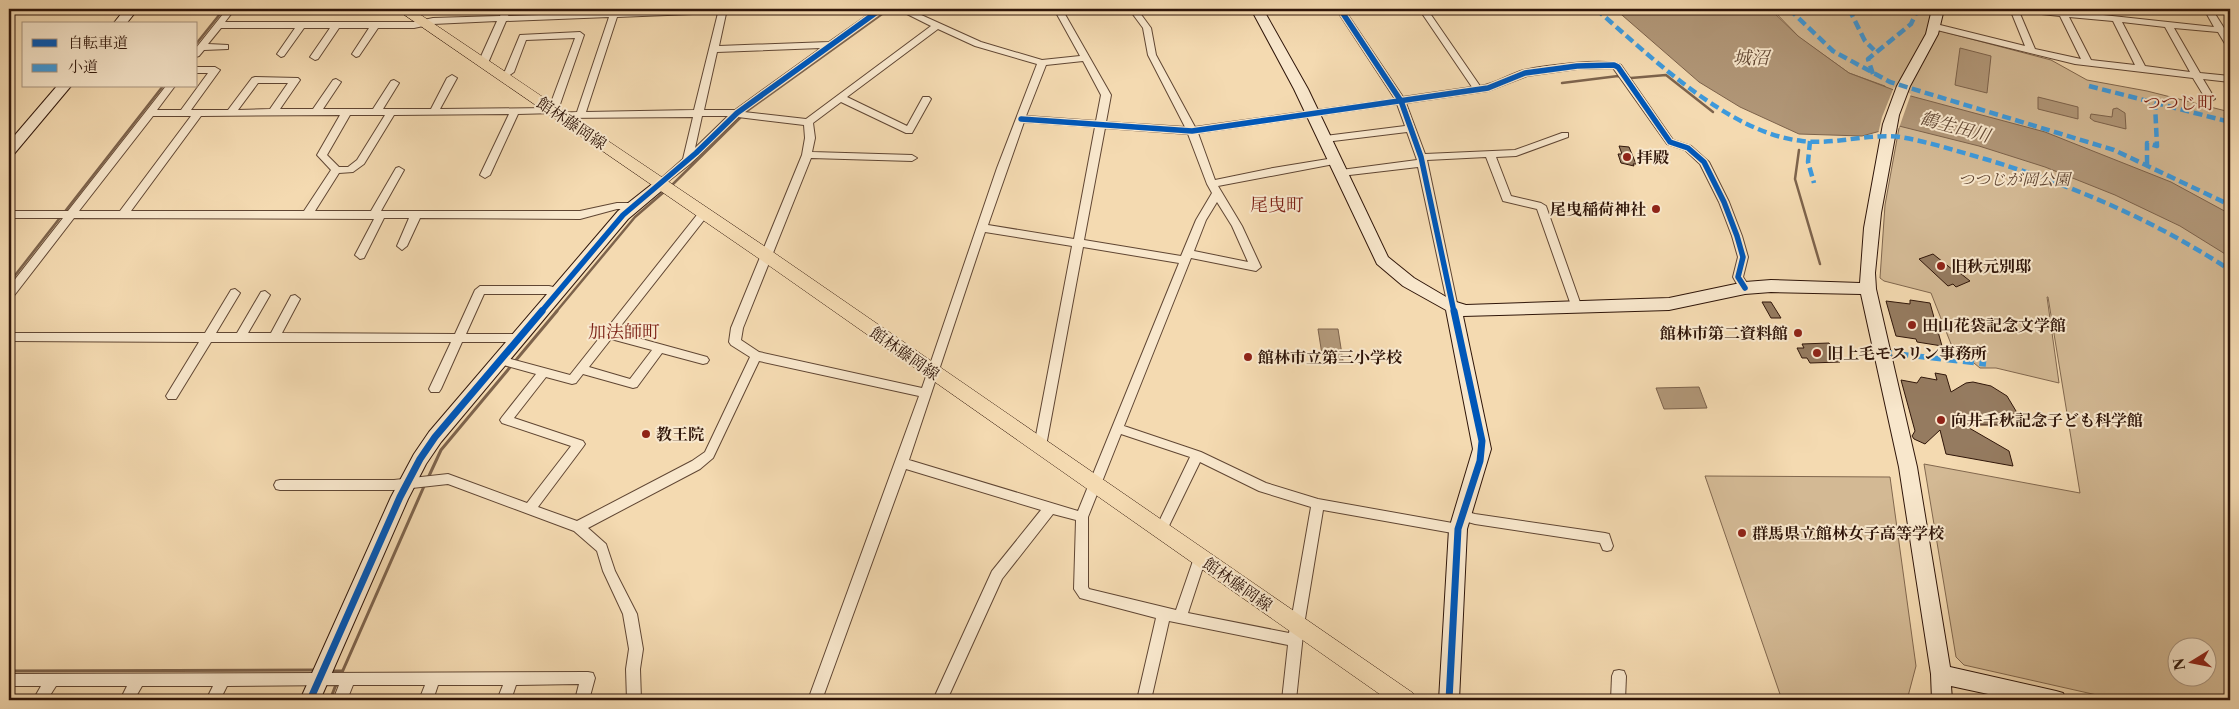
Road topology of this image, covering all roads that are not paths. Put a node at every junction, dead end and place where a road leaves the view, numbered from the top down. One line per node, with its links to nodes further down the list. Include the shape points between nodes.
1 (132, 9): 21 (street)
2 (231, 9): 24 (street)
3 (403, 9): 22 (main road, 館林藤岡線)
4 (507, 9): 19 (street)
5 (723, 9): 18 (street); 35 (street)
6 (881, 9): 32 (street)
7 (900, 9): 28 (street)
8 (1058, 9): 41 (street)
9 (1133, 9): 81 (street, via 1146,28 1152,55)
10 (1257, 9): 76 (street)
11 (1340, 9): 60 (street)
12 (1423, 9): 56 (street)
13 (1938, 9): 29 (street)
14 (2014, 9): 37 (street)
15 (2022, 9): 17 (street)
16 (2208, 9): 30 (street)
17 (2062, 11): 20 (street); 44 (street)
18 (614, 14): 19 (street); 75 (street)
19 (503, 18): 22 (street); 42 (street)
20 (2116, 19): 23 (street); 45 (street)
21 (121, 22)
22 (424, 23): 27 (street); 42 (main road, 館林藤岡線)
23 (2168, 24): 30 (street); 47 (street)
24 (219, 25): 25 (street); 36 (street)
25 (301, 25): 26 (street); 38 (street)
26 (336, 25): 27 (street); 40 (street)
27 (375, 25): 39 (street)
28 (938, 25): 43 (street, via 978,44); 57 (street)
29 (1936, 27): 37 (street); 52 (street, via 1926,51)
30 (2220, 29): 31 (street); 33 (street)
31 (2230, 30)
32 (832, 45): 35 (street); 74 (street)
33 (2230, 45)
34 (225, 47): 36 (street)
35 (714, 49): 73 (street)
36 (199, 50)
37 (2032, 51): 44 (street)
38 (281, 54)
39 (356, 54)
40 (315, 57)
41 (1086, 58): 43 (street); 79 (street, via 1106,95)
42 (483, 63): 48 (main road, 館林藤岡線)
43 (1042, 63): 77 (street)
44 (2088, 63): 45 (street)
45 (2142, 69): 47 (street)
46 (198, 70): 70 (street, via 215,70)
47 (2196, 75): 50 (street); 59 (street)
48 (503, 77): 72 (main road, 館林藤岡線); 72 (street, via 509,72 523,37 580,35)
49 (452, 78): 61 (street)
50 (2230, 79)
51 (336, 82): 65 (street)
52 (1906, 82): 111 (street, via 1887,138 1869,236)
53 (394, 84): 67 (street)
54 (63, 88): 84 (street)
55 (169, 88): 69 (street)
56 (1478, 90): 60 (street); 110 (street, via 1525,73 1608,64 1618,67 1670,142 1688,148 1704,162 1737,236 1743,257 1738,277)
57 (841, 98): 58 (street, via 909,131); 78 (street)
58 (926, 99)
59 (2210, 99)
60 (1401, 101): 76 (street); 80 (street)
61 (434, 111): 62 (street); 68 (street)
62 (515, 111): 72 (street); 93 (street)
63 (230, 112): 64 (street); 64 (street, via 255,80 295,80); 71 (street)
64 (273, 112): 65 (street)
65 (316, 112): 66 (street)
66 (347, 112): 67 (street); 91 (street, via 322,156)
67 (376, 112): 68 (street)
68 (390, 112): 91 (street, via 361,162 350,170)
69 (150, 113): 70 (street); 99 (street)
70 (184, 113): 71 (street)
71 (198, 113): 100 (street)
72 (556, 113): 75 (street); 94 (main road, 館林藤岡線)
73 (698, 113): 74 (street); 75 (street); 89 (street)
74 (736, 113): 78 (street); 89 (street)
75 (581, 114)
76 (1313, 114): 81 (street); 83 (street)
77 (1021, 119): 79 (street); 104 (street)
78 (808, 122): 85 (street)
79 (1100, 125): 81 (street); 105 (street)
80 (1411, 128): 83 (street); 88 (street)
81 (1192, 131): 95 (street)
82 (1565, 135): 86 (street, via 1516,153)
83 (1325, 139): 90 (street)
84 (9, 151)
85 (807, 155): 87 (street); 108 (street)
86 (1490, 155): 88 (street); 118 (street, via 1507,198 1541,206)
87 (912, 158)
88 (1422, 160): 90 (street); 117 (street)
89 (687, 162): 94 (street)
90 (1337, 167): 95 (street, via 1273,171); 117 (street, via 1386,266 1406,282)
91 (336, 170): 101 (street)
92 (399, 170): 102 (street)
93 (485, 175)
94 (661, 184): 96 (street); 97 (main road, 館林藤岡線)
95 (1214, 189): 109 (street); 109 (street, via 1237,226 1256,267)
96 (633, 206): 103 (street, via 617,206 580,215); 112 (street)
97 (704, 213): 108 (main road, 館林藤岡線); 119 (street)
98 (9, 214): 99 (street)
99 (71, 214): 100 (street); 114 (street)
100 (122, 214): 101 (street)
101 (307, 215): 102 (street)
102 (377, 215): 103 (street); 107 (street)
103 (416, 215): 106 (street)
104 (983, 228): 105 (street); 132 (street)
105 (1078, 242): 109 (street); 137 (street)
106 (402, 246)
107 (360, 255)
108 (767, 256): 127 (street, via 736,332 735,342); 132 (main road, 館林藤岡線)
109 (1186, 257): 136 (street)
110 (1745, 288): 111 (street); 118 (street, via 1669,304)
111 (1868, 288): 155 (street, via 1908,467)
112 (558, 292): 124 (street, via 480,290); 125 (street)
113 (235, 293): 121 (street)
114 (9, 294)
115 (265, 295): 122 (street)
116 (295, 299): 123 (street)
117 (1453, 308): 118 (street, via 1466,311); 147 (street, via 1482,449 1478,471)
118 (1577, 308)
119 (607, 334): 126 (street); 130 (street)
120 (9, 337): 121 (street)
121 (208, 338): 122 (street); 135 (street)
122 (240, 338): 123 (street)
123 (274, 338): 124 (street)
124 (458, 338): 125 (street); 133 (street)
125 (519, 338): 128 (street)
126 (660, 348): 129 (street); 130 (street, via 633,384)
127 (756, 356): 134 (street); 148 (street, via 709,455 696,465)
128 (500, 360): 131 (street); 140 (street, via 435,437)
129 (704, 360)
130 (581, 369): 131 (street, via 572,380)
131 (544, 372): 145 (street, via 506,420 579,444)
132 (932, 372): 134 (street); 137 (main road, 館林藤岡線)
133 (435, 389)
134 (926, 393): 139 (street)
135 (172, 396)
136 (1117, 428): 138 (street); 141 (street)
137 (1040, 446): 141 (main road, 館林藤岡線)
138 (1197, 455): 143 (street, via 1263,487); 149 (street)
139 (902, 463): 144 (street); 174 (street)
140 (407, 482): 142 (street, via 394,485); 145 (street, via 448,479); 159 (street)
141 (1095, 484): 146 (street); 149 (main road, 館林藤岡線)
142 (280, 485)
143 (1318, 504): 147 (street); 154 (street)
144 (1051, 507): 146 (street); 175 (street, via 997,575)
145 (530, 508): 148 (street)
146 (1082, 517): 152 (street, via 1081,589 1085,594)
147 (1460, 522): 150 (street, via 1475,519 1605,538); 179 (street)
148 (578, 526): 173 (street, via 602,548 608,571 630,614 636,649 632,669)
149 (1160, 530): 151 (main road, 館林藤岡線)
150 (1607, 546)
151 (1200, 558): 153 (street); 154 (main road, 館林藤岡線)
152 (1164, 614): 153 (street); 176 (street)
153 (1180, 617): 154 (street)
154 (1296, 633): 177 (street); 178 (main road, 館林藤岡線)
155 (1941, 674): 181 (street); 182 (street)
156 (1619, 676): 180 (street)
157 (434, 678): 158 (street); 160 (street); 170 (street)
158 (512, 678): 171 (street); 172 (street, via 588,678)
159 (320, 679): 160 (street); 164 (street); 168 (street)
160 (349, 679): 169 (street)
161 (9, 680): 162 (street)
162 (52, 680): 163 (street); 165 (street)
163 (138, 680): 164 (street); 166 (street)
164 (223, 680): 167 (street)
165 (40, 700)
166 (127, 700)
167 (213, 700)
168 (310, 700)
169 (340, 700)
170 (426, 700)
171 (504, 700)
172 (582, 700)
173 (634, 700)
174 (815, 700)
175 (940, 700)
176 (1144, 700)
177 (1289, 700)
178 (1405, 700)
179 (1449, 700)
180 (1618, 700)
181 (1942, 700)
182 (2056, 700)

